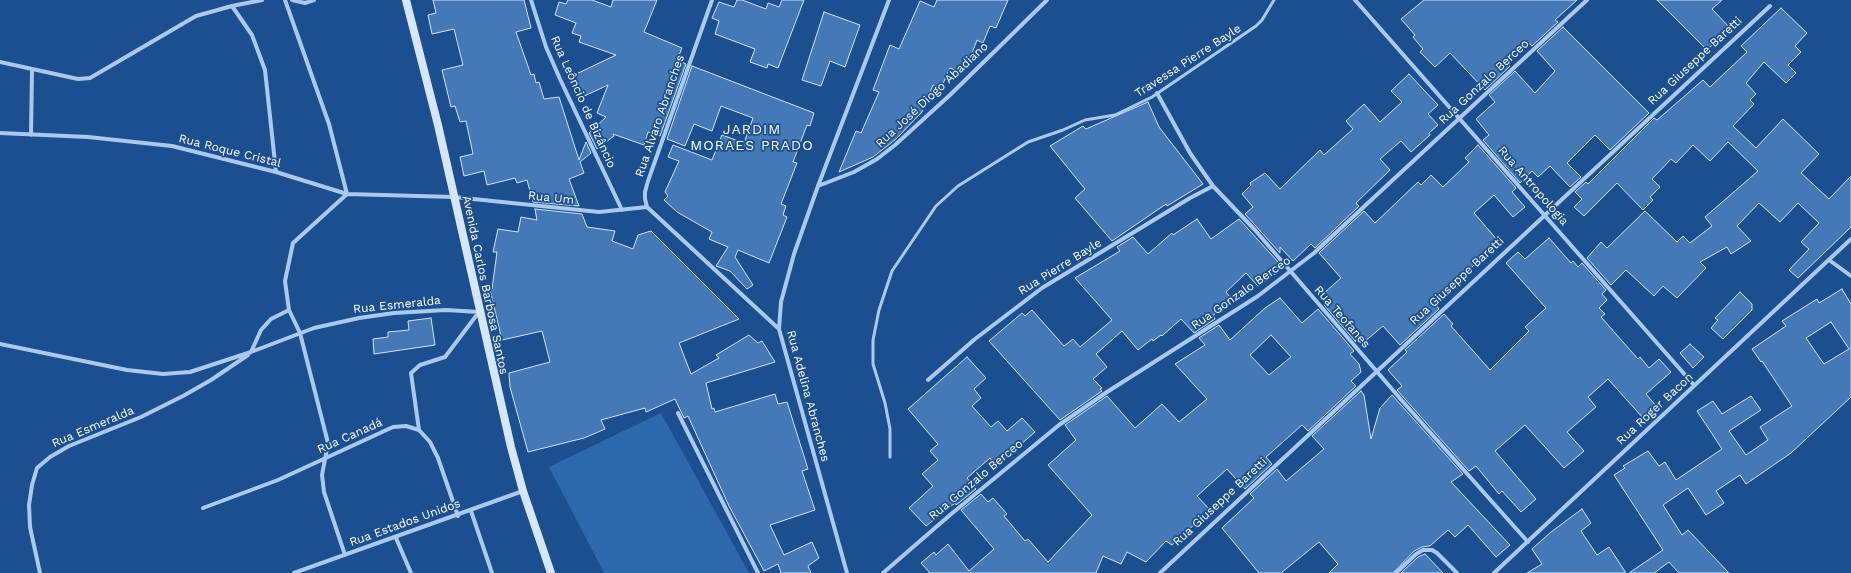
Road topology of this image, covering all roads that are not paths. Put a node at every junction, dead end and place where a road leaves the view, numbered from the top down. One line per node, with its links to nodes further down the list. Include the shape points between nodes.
1 (262, 0): 14 (street)
2 (284, 0): 26 (street, via 329,124)
3 (292, 0): 4 (street, via 304,3)
4 (314, 0)
5 (406, 0): 27 (main road, Avenida Carlos Barbosa Santos)
6 (531, 0): 15 (street, Rua Leôncio de Bizâncio)
7 (536, 0): 15 (street)
8 (712, 0): 28 (street, Rua Alvaro Abranches, via 648,181 645,192)
9 (889, 0): 24 (street, Rua Adelina Abranches)
10 (1047, 0): 24 (street, Rua José Diogo Abadiano, via 895,145 854,172)
11 (1274, 0): 19 (lane, Travessa Pierre Bayle, via 1256,26)
12 (1355, 0): 20 (street, Rua Antropologia)
13 (1586, 0): 20 (street, Rua Gonzalo Berceo)
14 (232, 6): 18 (street, via 196,16 90,78 78,79); 23 (street, via 252,35 264,70)
15 (533, 6): 29 (street, Rua Leôncio de Bizâncio, via 557,72)
16 (1770, 6): 30 (street, Rua Giuseppe Baretti)
17 (0, 62): 18 (street)
18 (32, 69): 22 (street)
19 (1157, 93): 25 (street, Rua Teofanes, via 1190,152); 47 (lane, Travessa Pierre Bayle, via 1115,115 1085,120 1012,150 958,186 936,206 923,223 892,271 879,310 873,340 874,364 890,429)
20 (1460, 118): 30 (street, Rua Antropologia); 33 (street, Rua Gonzalo Berceo)
21 (0, 133): 22 (street, Rua Roque Cristal)
22 (31, 135): 23 (street, Rua Roque Cristal, via 88,137 172,146)
23 (276, 172): 26 (street, Rua Roque Cristal)
24 (818, 186): 37 (street, Rua Adelina Abranches, via 794,254 781,302)
25 (1213, 186): 33 (street, Rua Teofanes); 42 (street, Rua Pierre Bayle, via 1042,288 975,339)
26 (347, 194): 27 (street, Rua Roque Cristal); 35 (street, via 293,243 285,281)
27 (454, 197): 29 (street, Rua Um, via 570,210); 36 (main road, Avenida Carlos Barbosa Santos)
28 (647, 207): 29 (street, Rua Um); 37 (street)
29 (622, 210)
30 (1544, 215): 41 (street, Rua Giuseppe Baretti); 43 (street, Rua Antropologia)
31 (1851, 239): 32 (street, Rua Roger Bacon)
32 (1829, 260): 34 (street); 43 (street, Rua Roger Bacon)
33 (1290, 272): 41 (street, Rua Teofanes); 62 (street, Rua Gonzalo Berceo, via 1258,296 1059,425)
34 (1851, 276)
35 (289, 310): 38 (street); 40 (street, via 271,319 261,330)
36 (479, 312): 38 (street, Rua Esmeralda, via 446,310 394,313 344,321); 45 (street, via 445,357 420,365 411,373); 48 (main road, Avenida Carlos Barbosa Santos, via 496,390)
37 (779, 329): 61 (street, Rua Adelina Abranches)
38 (300, 333): 40 (street, Rua Esmeralda); 46 (street, via 328,443)
39 (0, 344): 40 (street, Rua Esmeralda, via 127,370 163,374 190,372)
40 (251, 352): 55 (street, Rua Esmeralda, via 183,396 141,417 69,446 37,468 29,505 30,527)
41 (1376, 371): 53 (street, Rua Teofanes); 63 (street, Rua Giuseppe Baretti)
42 (928, 380)
43 (1694, 385): 53 (street, Rua Roger Bacon)
44 (678, 413): 60 (street)
45 (419, 430): 46 (street, Rua Canadá, via 406,426 393,427); 51 (street, via 430,442 438,458)
46 (327, 457): 49 (street, Rua Canadá, via 278,480); 54 (street, via 322,475 324,492)
47 (890, 457)
48 (523, 492): 50 (street, Rua Estados Unidos); 59 (main road, Avenida Carlos Barbosa Santos)
49 (203, 508)
50 (471, 511): 51 (street, Rua Estados Unidos); 58 (street)
51 (458, 516): 52 (street, Rua Estados Unidos)
52 (396, 538): 54 (street, Rua Estados Unidos); 57 (street)
53 (1528, 542): 66 (street, Rua Roger Bacon)
54 (345, 555): 56 (street, Rua Estados Unidos)
55 (40, 573)
56 (294, 573)
57 (411, 573)
58 (492, 573)
59 (551, 573)
60 (758, 573)
61 (847, 573)
62 (883, 573)
63 (1160, 573)
64 (1396, 573): 65 (street, via 1416,554 1423,550 1432,550)
65 (1457, 573)
66 (1494, 573)

